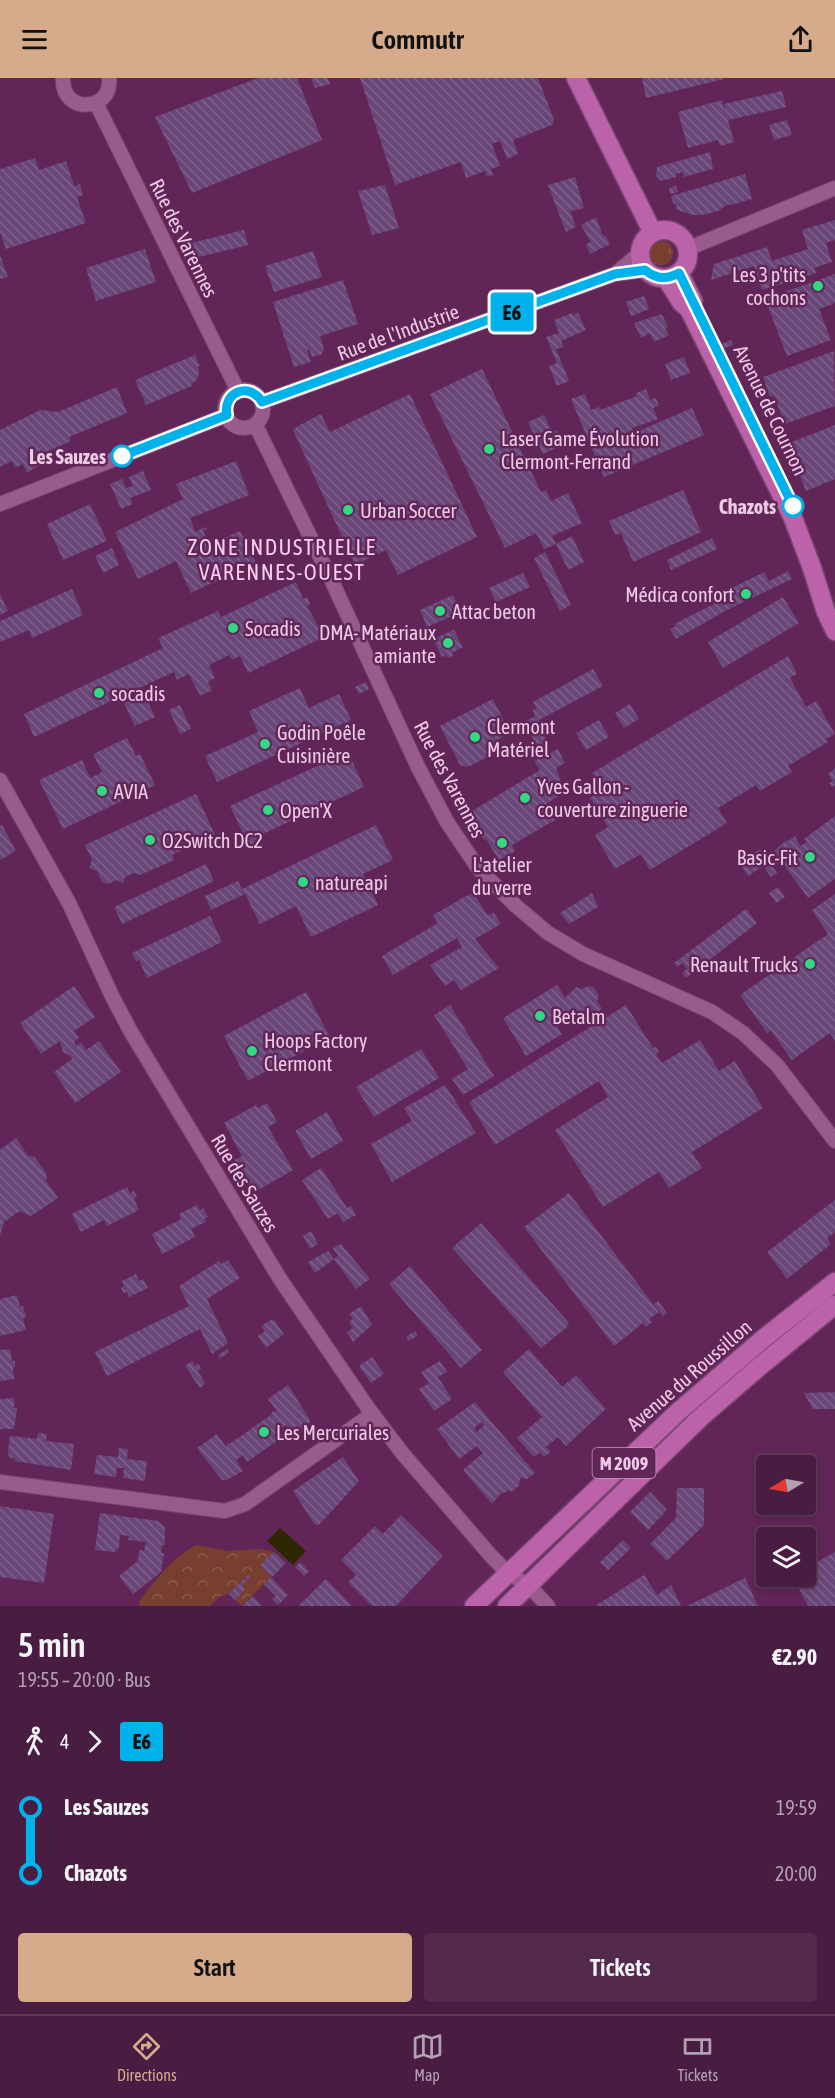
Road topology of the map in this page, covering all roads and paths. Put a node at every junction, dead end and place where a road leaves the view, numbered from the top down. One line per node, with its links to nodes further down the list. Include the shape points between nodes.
1 (63, 78): 4 (street, via 65,93 71,100 87,105)
2 (109, 78): 4 (street, via 108,91)
3 (576, 78): 6 (main road)
4 (96, 103): 10 (street, Rue des Varennes)
5 (835, 188): 7 (street)
6 (653, 232): 7 (main road, via 670,231 684,241); 8 (main road, via 641,245)
7 (687, 249): 9 (main road, via 685,266)
8 (642, 262): 9 (main road, via 653,276); 11 (street, Rue de l'Industrie)
9 (672, 276): 15 (main road, Avenue de Cournon, via 681,302 689,309 793,518); 16 (main road, Avenue de Cournon, via 793,506)
10 (238, 391): 11 (street, via 255,393); 12 (street, via 226,404)
11 (262, 402): 13 (street, via 262,414)
12 (227, 415): 13 (street, via 244,428); 14 (street)
13 (255, 424): 20 (street, Rue des Varennes, via 418,767 447,822 478,868 548,933 583,954 712,1012 743,1033 777,1065)
14 (0, 504)
15 (812, 568): 17 (street, Avenue de Cournon); 18 (main road, Avenue de Cournon)
16 (835, 601)
17 (835, 616)
18 (835, 631)
19 (0, 780): 25 (street, Rue des Sauzes, via 69,903 131,1032 280,1279)
20 (835, 1141)
21 (835, 1282): 27 (main road, Avenue du Roussillon / M 2009, via 679,1411)
22 (835, 1305): 24 (main road, Avenue du Roussillon / M 2009)
23 (835, 1317): 24 (main road)
24 (794, 1338): 28 (main road, Avenue du Roussillon / M 2009, via 701,1417)
25 (372, 1414): 26 (street, via 244,1504 225,1511); 27 (street, Rue des Sauzes)
26 (0, 1482)
27 (508, 1573): 28 (street, Rue des Sauzes); 29 (main road, Avenue du Roussillon / M 2009)
28 (528, 1585): 30 (main road, Avenue du Roussillon / M 2009); 31 (street, Rue des Sauzes)
29 (474, 1606)
30 (507, 1606)
31 (548, 1606)

